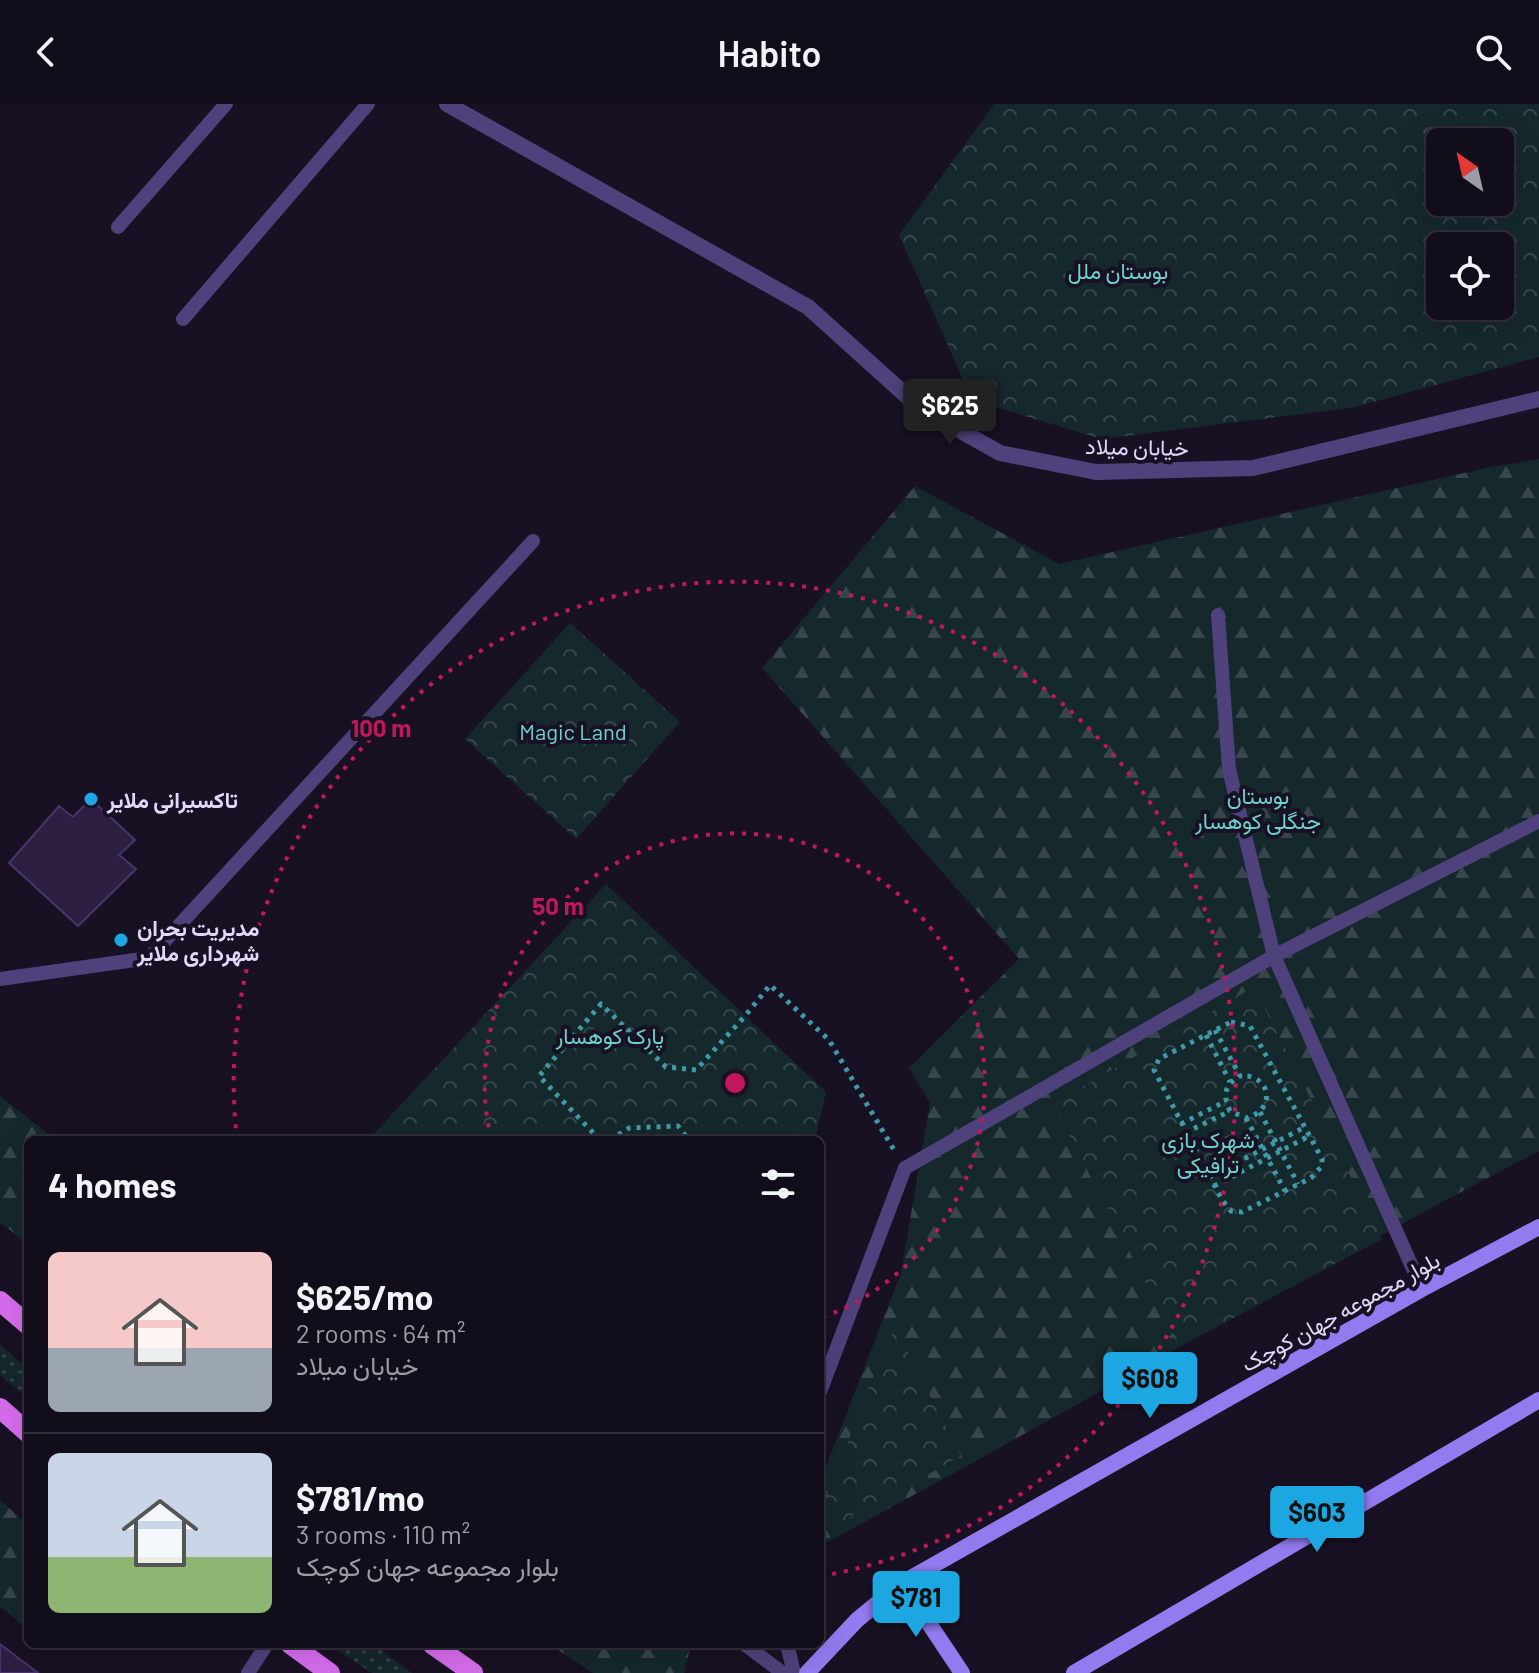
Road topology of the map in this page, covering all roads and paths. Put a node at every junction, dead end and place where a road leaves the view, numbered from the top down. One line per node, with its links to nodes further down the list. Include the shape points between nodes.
1 (226, 104): 4 (lane)
2 (368, 104): 5 (lane)
3 (447, 104): 6 (street, خیابان میلاد, via 808,307 920,408 1000,453 1096,472 1253,468)
4 (118, 227)
5 (183, 319)
6 (1539, 399)
7 (533, 541): 11 (lane, via 149,958)
8 (1218, 615): 10 (lane, via 1229,769)
9 (1539, 821): 10 (lane)
10 (1274, 956): 31 (lane); 37 (lane)
11 (0, 979)
12 (1215, 1030): 13 (path); 14 (path); 21 (path, via 1231,1022 1250,1026)
13 (1206, 1035): 15 (path); 20 (path, via 1159,1059 1154,1070)
14 (1240, 1076): 15 (path); 18 (path, via 1258,1080 1266,1091)
15 (1230, 1082): 16 (path)
16 (1226, 1101): 17 (path); 20 (path)
17 (1230, 1111): 19 (path); 22 (path)
18 (1260, 1112): 19 (path); 27 (path)
19 (1246, 1118): 28 (path)
20 (1181, 1124): 22 (path)
21 (1305, 1127): 26 (path); 27 (path)
22 (1185, 1133): 32 (path)
23 (596, 1136): 31 (path, via 539,1076 601,1004 666,1067 696,1070 770,985 829,1040)
24 (616, 1136): 25 (path, via 629,1128 678,1126)
25 (686, 1136)
26 (1309, 1136): 29 (path); 33 (path, via 1322,1166)
27 (1276, 1142): 28 (path); 29 (path)
28 (1262, 1149): 30 (path); 32 (path)
29 (1281, 1151): 30 (path); 33 (path)
30 (1267, 1158): 34 (path); 35 (path)
31 (905, 1168): 40 (lane)
32 (1209, 1177): 34 (path)
33 (1298, 1184): 35 (path)
34 (1214, 1186): 35 (path, via 1231,1211 1242,1212)
35 (1285, 1191)
36 (1539, 1227): 37 (main road, بلوار مجموعه جهان کوچک)
37 (1422, 1289): 44 (main road, بلوار مجموعه جهان کوچک)
38 (0, 1301): 39 (main road)
39 (24, 1322)
40 (824, 1381)
41 (1539, 1400): 57 (main road)
42 (0, 1408): 43 (main road)
43 (24, 1429)
44 (902, 1583): 55 (main road, بلوار مجموعه جهان کوچک, via 857,1620); 56 (main road)
45 (264, 1648): 50 (lane)
46 (296, 1648): 51 (main road)
47 (438, 1648): 52 (main road)
48 (749, 1648): 53 (lane)
49 (788, 1648): 54 (lane)
50 (248, 1673)
51 (330, 1673)
52 (473, 1673)
53 (783, 1673)
54 (794, 1673)
55 (807, 1673)
56 (962, 1673)
57 (1074, 1673)

